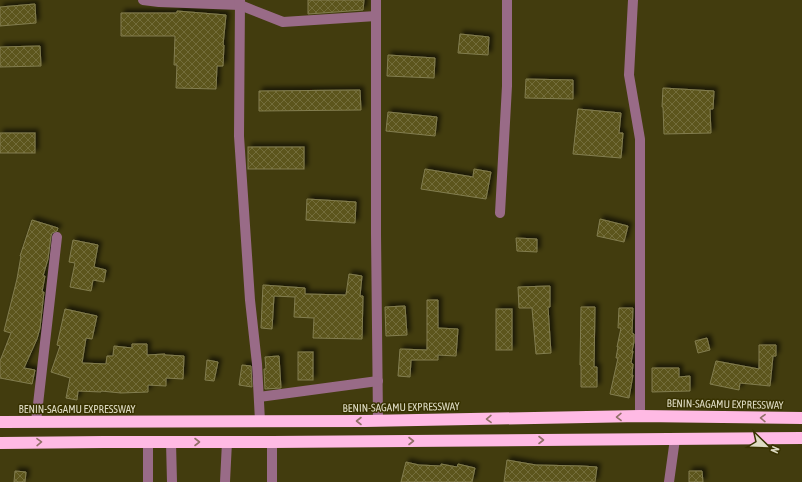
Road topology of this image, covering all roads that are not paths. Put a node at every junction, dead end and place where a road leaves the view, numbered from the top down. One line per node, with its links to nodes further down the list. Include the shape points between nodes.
1 (143, 0): 5 (street)
2 (376, 0): 6 (street)
3 (507, 0): 7 (street, via 507,86)
4 (633, 0): 11 (street, via 630,75 640,138)
5 (240, 2): 6 (street, via 283,22); 10 (street, via 239,136)
6 (376, 16): 9 (street)
7 (500, 214)
8 (57, 237): 16 (street)
9 (378, 381): 10 (street); 13 (street)
10 (259, 397): 14 (street)
11 (640, 416): 12 (highway, BENIN-SAGAMU EXPRESSWAY, one-way to 11); 13 (highway, BENIN-SAGAMU EXPRESSWAY, one-way to 13)
12 (802, 418)
13 (378, 420): 14 (highway, BENIN-SAGAMU EXPRESSWAY, one-way to 14)
14 (260, 421): 16 (highway, BENIN-SAGAMU EXPRESSWAY)
15 (0, 422): 16 (highway, BENIN-SAGAMU EXPRESSWAY)
16 (36, 422)
17 (802, 438): 18 (highway)
18 (675, 439): 22 (highway, one-way to 18); 28 (street)
19 (148, 442): 20 (highway); 23 (highway, one-way to 19); 24 (street)
20 (171, 442): 21 (highway, one-way to 21); 25 (street)
21 (227, 442): 22 (highway); 26 (street)
22 (272, 442): 27 (street)
23 (0, 443)
24 (148, 482)
25 (172, 482)
26 (225, 482)
27 (272, 482)
28 (669, 482)

